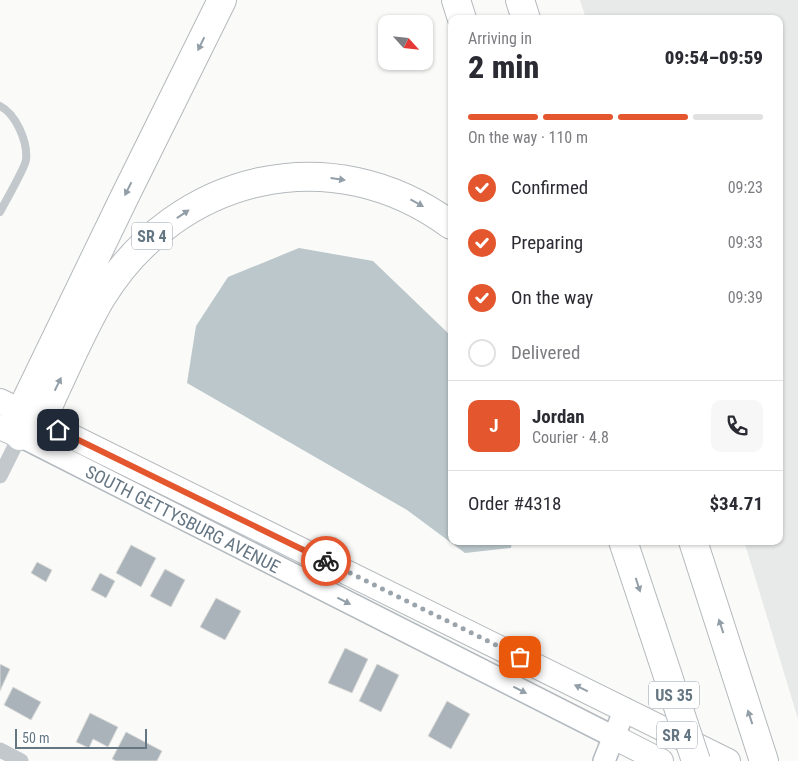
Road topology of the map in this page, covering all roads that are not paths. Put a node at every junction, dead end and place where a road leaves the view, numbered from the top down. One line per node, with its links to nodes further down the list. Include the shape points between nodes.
1 (222, 0): 9 (highway, one-way to 9)
2 (456, 0): 4 (highway)
3 (520, 0): 5 (highway)
4 (461, 15)
5 (525, 15)
6 (0, 106): 7 (lane, via 7,110 22,132 26,160)
7 (0, 212)
8 (448, 223): 9 (highway, SR 4, one-way to 8, via 124,265 153,236 208,199 267,180 326,177 380,187 405,197)
9 (16, 419): 10 (street); 13 (main road, SOUTH GETTYSBURG AVENUE / SR 4, one-way to 9); 14 (main road, SOUTH GETTYSBURG AVENUE, one-way to 14)
10 (0, 476)
11 (625, 545): 19 (highway, US 35, one-way to 19, bridge)
12 (694, 545): 21 (highway, one-way to 12)
13 (625, 709): 14 (main road); 20 (main road, SOUTH GETTYSBURG AVENUE / SR 4)
14 (614, 737): 17 (main road); 18 (main road, SOUTH GETTYSBURG AVENUE)
15 (0, 750): 16 (street)
16 (21, 761)
17 (604, 761)
18 (661, 761)
19 (696, 761)
20 (728, 761)
21 (764, 761)

